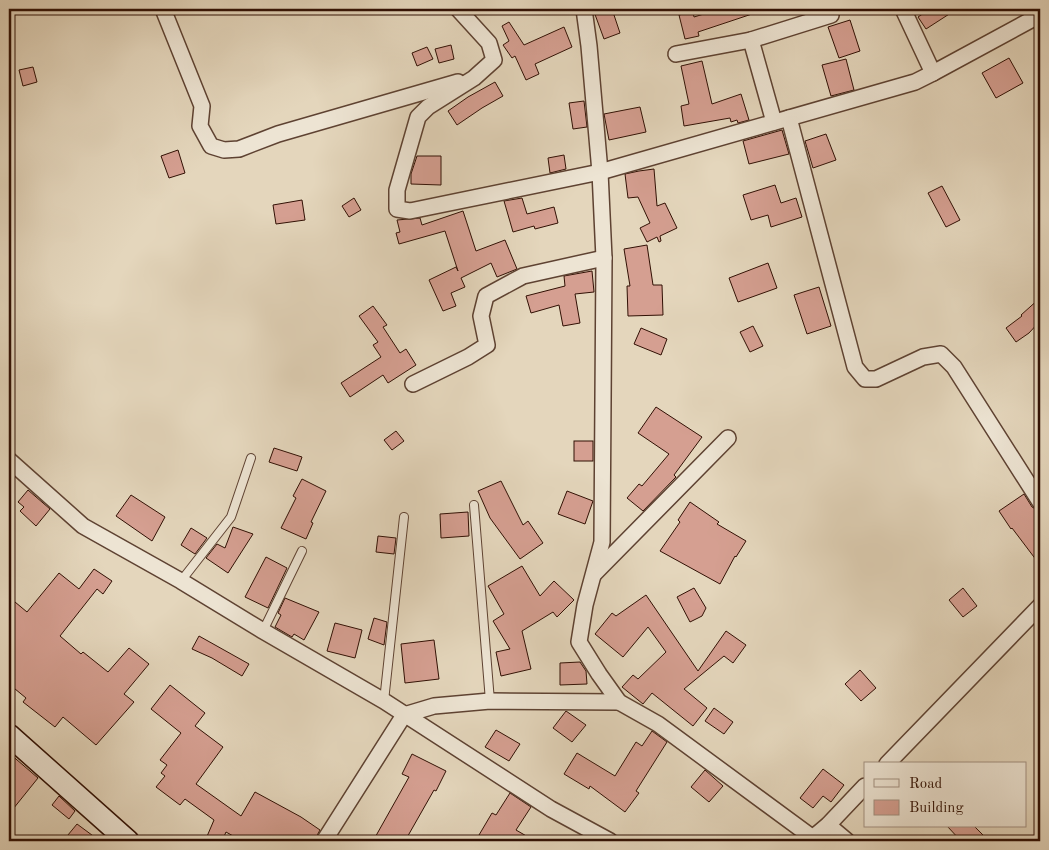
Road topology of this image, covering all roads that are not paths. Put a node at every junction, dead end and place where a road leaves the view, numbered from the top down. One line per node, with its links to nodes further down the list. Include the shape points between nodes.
1 (163, 9): 10 (street, via 202,106 200,126 211,146 224,150 240,149 278,134)
2 (458, 9): 10 (street, via 489,43 494,60)
3 (584, 9): 12 (street)
4 (903, 9): 9 (street)
5 (831, 15): 7 (street)
6 (1040, 15): 9 (street)
7 (751, 40): 8 (street); 11 (street)
8 (676, 54)
9 (933, 73): 11 (street, via 915,82)
10 (474, 78): 12 (street, via 428,106 418,118 397,190 396,209 410,211)
11 (782, 120): 12 (street); 18 (street, via 855,367 865,378 876,379 923,357 941,354 954,367)
12 (600, 172): 13 (street)
13 (604, 258): 14 (street, via 523,276 486,296 480,316 487,345); 22 (street, via 602,542)
14 (413, 384)
15 (728, 438): 22 (street)
16 (251, 458): 23 (lane, via 230,517)
17 (9, 460): 23 (street, via 83,526)
18 (1040, 502)
19 (474, 505): 26 (lane)
20 (404, 517): 27 (lane)
21 (302, 551): 25 (lane)
22 (593, 575): 28 (street, via 584,605 580,642)
23 (181, 581): 25 (street)
24 (1040, 606): 31 (street)
25 (263, 631): 27 (street)
26 (490, 700): 28 (street); 29 (street, via 434,706)
27 (384, 701): 29 (street)
28 (619, 702): 34 (street, via 658,724)
29 (404, 715): 36 (street); 37 (street, via 551,809)
30 (9, 735): 35 (main road)
31 (889, 762)
32 (864, 787): 33 (street)
33 (828, 825): 34 (street); 38 (street)
34 (811, 840)
35 (128, 841)
36 (324, 841)
37 (610, 841)
38 (848, 841)

